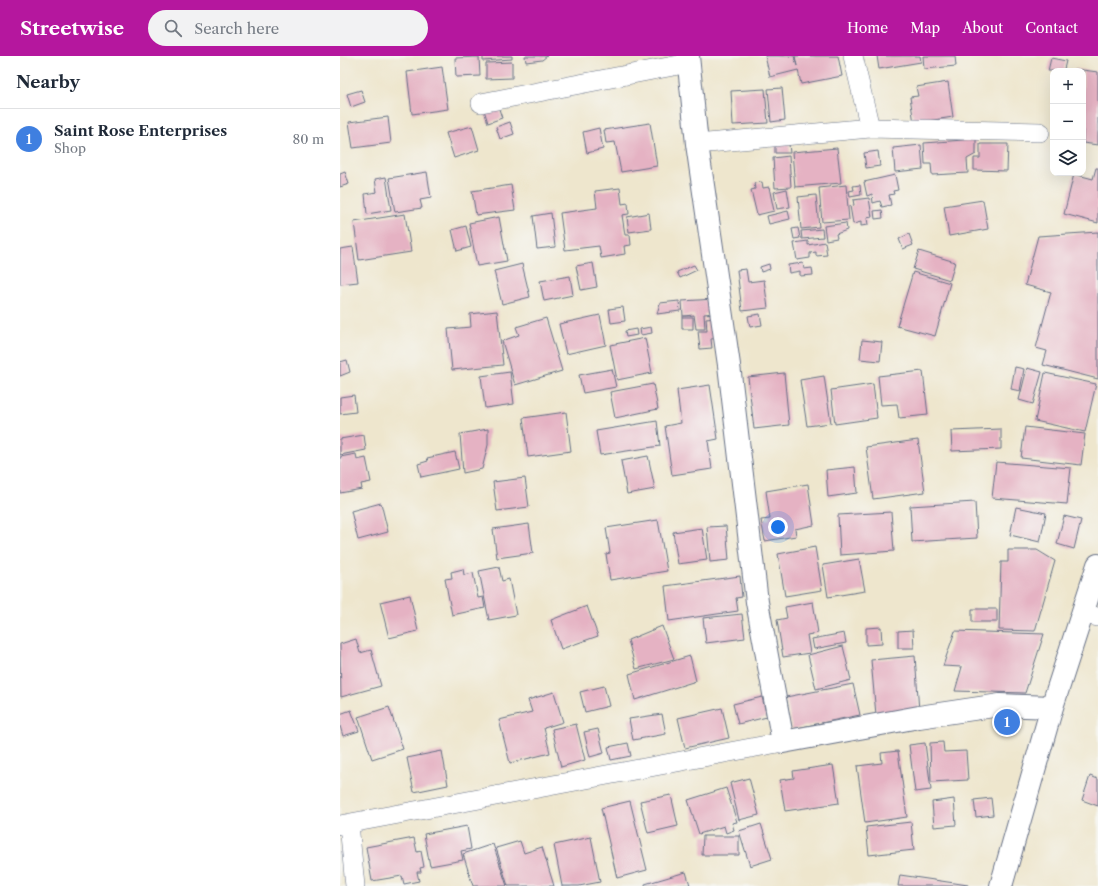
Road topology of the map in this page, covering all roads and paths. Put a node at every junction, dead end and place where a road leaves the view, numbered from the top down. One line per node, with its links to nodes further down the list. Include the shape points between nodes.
1 (853, 56): 4 (street)
2 (689, 60): 3 (street); 6 (street)
3 (481, 102)
4 (870, 128): 5 (street); 6 (street)
5 (1040, 132)
6 (697, 144): 10 (street, via 729,365 757,602)
7 (1098, 565): 8 (street)
8 (1091, 616): 9 (street)
9 (1052, 707): 10 (street, via 1000,704 919,716); 13 (street)
10 (783, 742): 11 (street)
11 (344, 824): 12 (street)
12 (355, 886)
13 (1001, 886)

